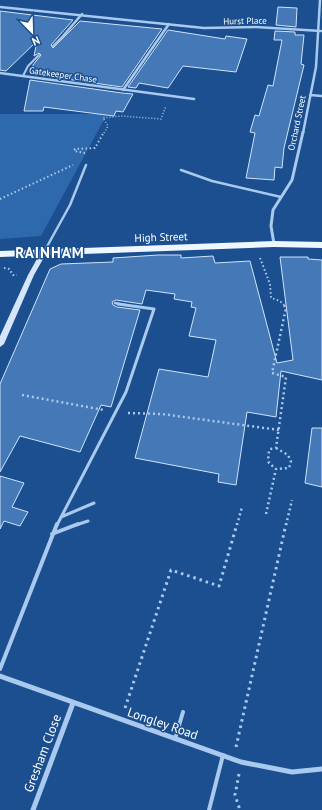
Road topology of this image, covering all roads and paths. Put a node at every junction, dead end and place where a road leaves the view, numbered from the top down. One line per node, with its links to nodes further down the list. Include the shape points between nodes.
1 (320, 0): 4 (street, Orchard Street)
2 (0, 7): 3 (street, Hurst Place)
3 (82, 14): 5 (street, Hurst Place); 7 (street)
4 (321, 16): 6 (street, Orchard Street)
5 (169, 24): 6 (street, Hurst Place, via 204,28 256,27); 12 (street)
6 (321, 31): 13 (street, Orchard Street)
7 (64, 35): 8 (lane)
8 (53, 46)
9 (39, 55): 11 (lane, via 28,66)
10 (0, 73): 11 (street, Gatekeeper Chase)
11 (23, 76): 12 (street, Gatekeeper Chase)
12 (123, 90): 15 (street, Gatekeeper Chase)
13 (310, 95): 14 (street); 23 (street, Orchard Street, via 290,184)
14 (322, 96)
15 (170, 97): 16 (street, Gatekeeper Chase); 17 (path, via 161,119 120,116 103,118 108,126 96,148 75,148 74,151)
16 (194, 99)
17 (83, 153): 18 (path); 19 (path)
18 (88, 153)
19 (80, 158)
20 (77, 163): 24 (path)
21 (86, 165): 27 (lane, via 70,205)
22 (181, 170): 23 (lane, via 212,181)
23 (281, 197): 25 (street, Orchard Street, via 271,214)
24 (0, 198)
25 (274, 244): 26 (main road, High Street); 27 (main road, High Street)
26 (322, 245)
27 (44, 252): 28 (main road, High Street); 31 (main road)
28 (0, 254)
29 (259, 256): 36 (path, via 270,284 271,298 281,301 286,308 272,373 286,377)
30 (0, 268): 31 (path, via 8,269 13,275)
31 (31, 275): 33 (main road)
32 (115, 303): 35 (lane, via 154,309 126,392)
33 (0, 344)
34 (22, 395): 35 (path)
35 (114, 412): 36 (path, via 162,414); 43 (lane)
36 (279, 430): 37 (path)
37 (276, 448): 38 (path, via 270,449 267,454 267,460); 38 (path, via 288,454 291,462 289,468)
38 (276, 469): 42 (path)
39 (292, 500): 53 (path)
40 (94, 503): 43 (lane)
41 (242, 508): 50 (path, via 220,586 171,570)
42 (266, 514)
43 (60, 517): 45 (lane)
44 (88, 521): 45 (lane)
45 (52, 535): 46 (lane)
46 (0, 669)
47 (0, 676): 48 (street, Longley Road)
48 (73, 703): 50 (street, Longley Road); 56 (street, Gresham Close)
49 (183, 712): 51 (lane)
50 (121, 720): 51 (street, Longley Road)
51 (175, 739): 52 (street, Longley Road)
52 (223, 755): 53 (street, Longley Road); 57 (lane)
53 (234, 759): 54 (street, Longley Road)
54 (241, 762): 55 (street, Longley Road, via 271,770 293,772); 58 (path, via 236,795)
55 (322, 769)
56 (32, 810)
57 (209, 810)
58 (240, 810)

